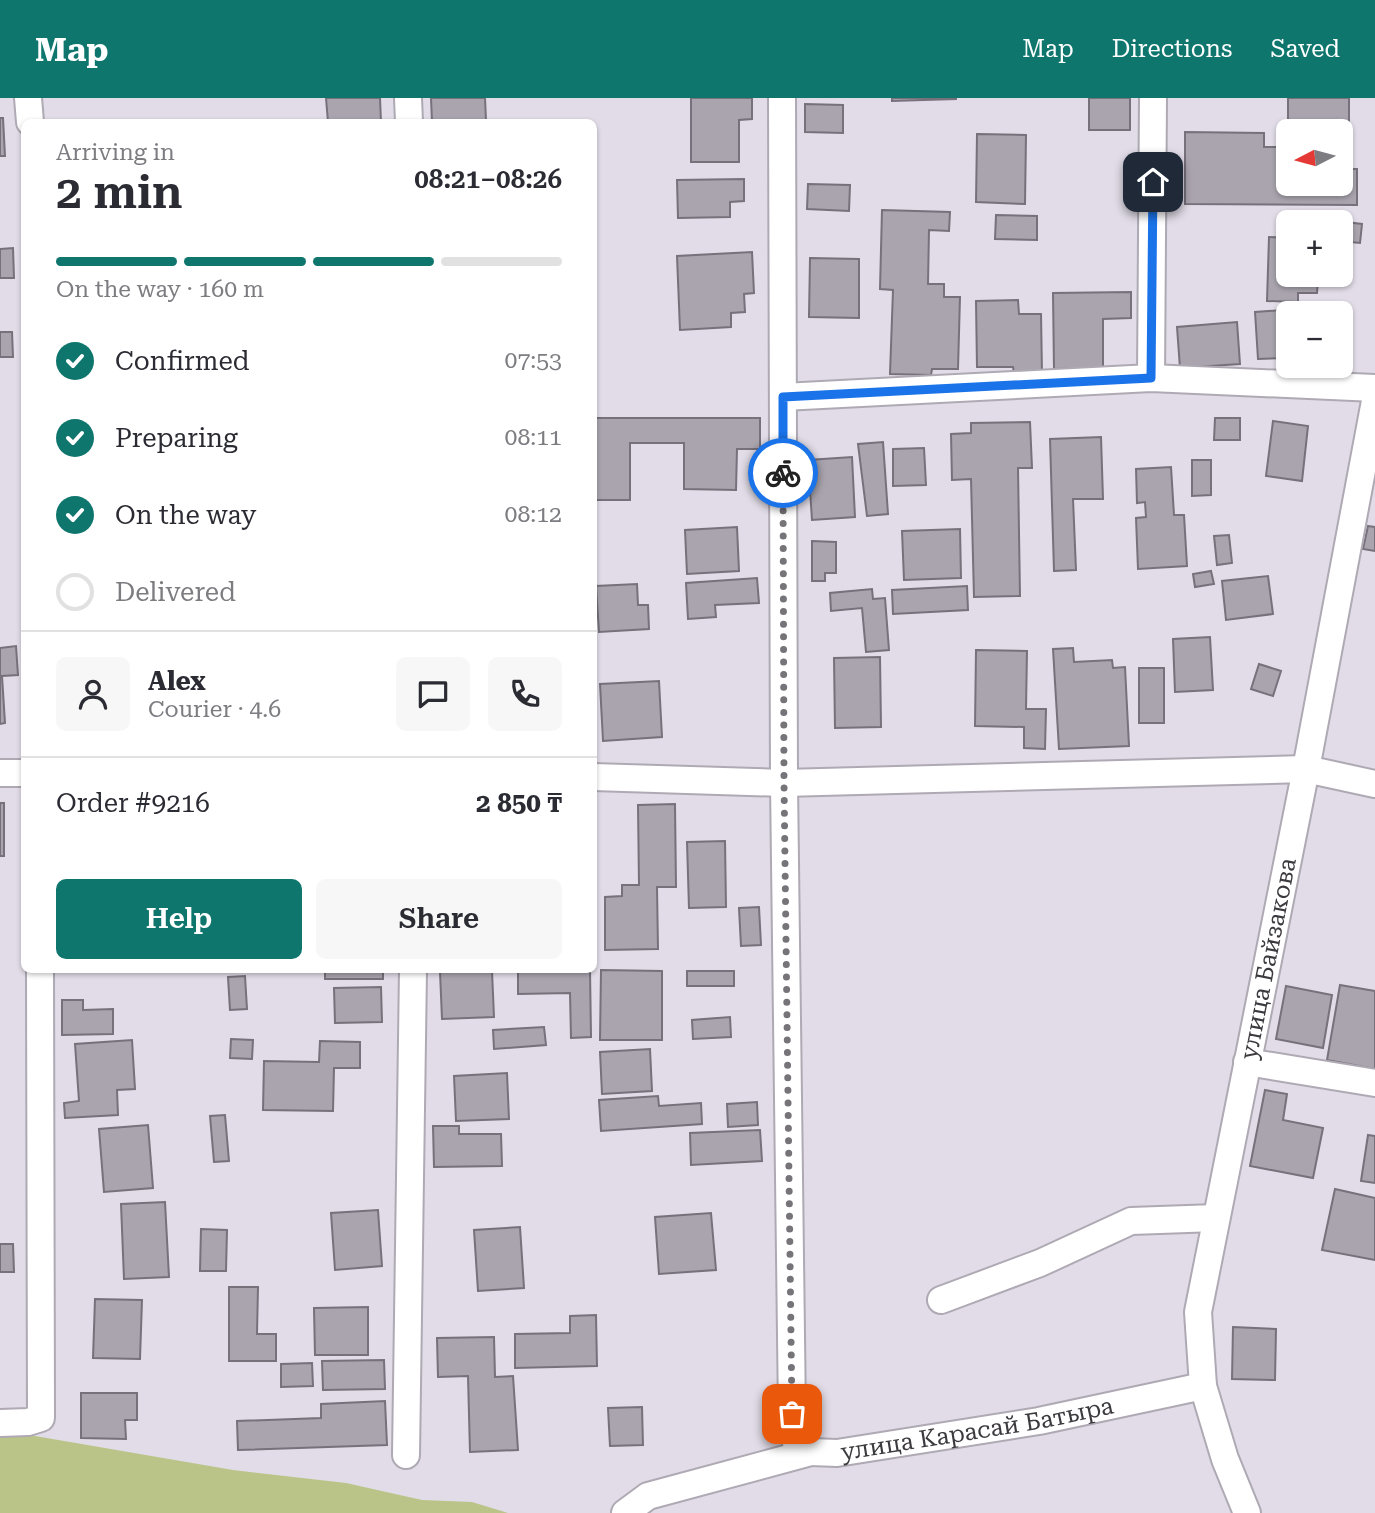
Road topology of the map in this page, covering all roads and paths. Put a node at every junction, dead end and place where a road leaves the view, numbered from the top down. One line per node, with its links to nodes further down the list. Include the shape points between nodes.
1 (28, 98): 5 (street)
2 (408, 98): 6 (street)
3 (782, 98): 9 (street, улица Карасай Батыра)
4 (1153, 98): 7 (street)
5 (30, 119)
6 (409, 119)
7 (1151, 378): 8 (street); 9 (street)
8 (1375, 388)
9 (783, 397): 15 (street, улица Карасай Батыра)
10 (1375, 401): 11 (street, улица Байзакова)
11 (1306, 769): 15 (street); 16 (street); 19 (street, улица Байзакова)
12 (0, 773): 13 (street)
13 (21, 773)
14 (597, 777): 15 (street)
15 (784, 782): 25 (street, улица Карасай Батыра, via 792,1414 796,1443)
16 (1375, 784)
17 (40, 973): 24 (street, via 41,1418)
18 (413, 973): 26 (street)
19 (1247, 1062): 20 (street); 21 (street, улица Байзакова)
20 (1375, 1083)
21 (1216, 1217): 22 (street, via 1131,1221 1040,1263); 23 (street, улица Байзакова, via 1198,1312)
22 (941, 1300)
23 (1203, 1386): 25 (street, улица Карасай Батыра, via 1039,1421 837,1453); 28 (street, улица Байзакова)
24 (0, 1423)
25 (811, 1452): 27 (street, via 648,1496)
26 (406, 1455)
27 (625, 1513)
28 (1247, 1513)

